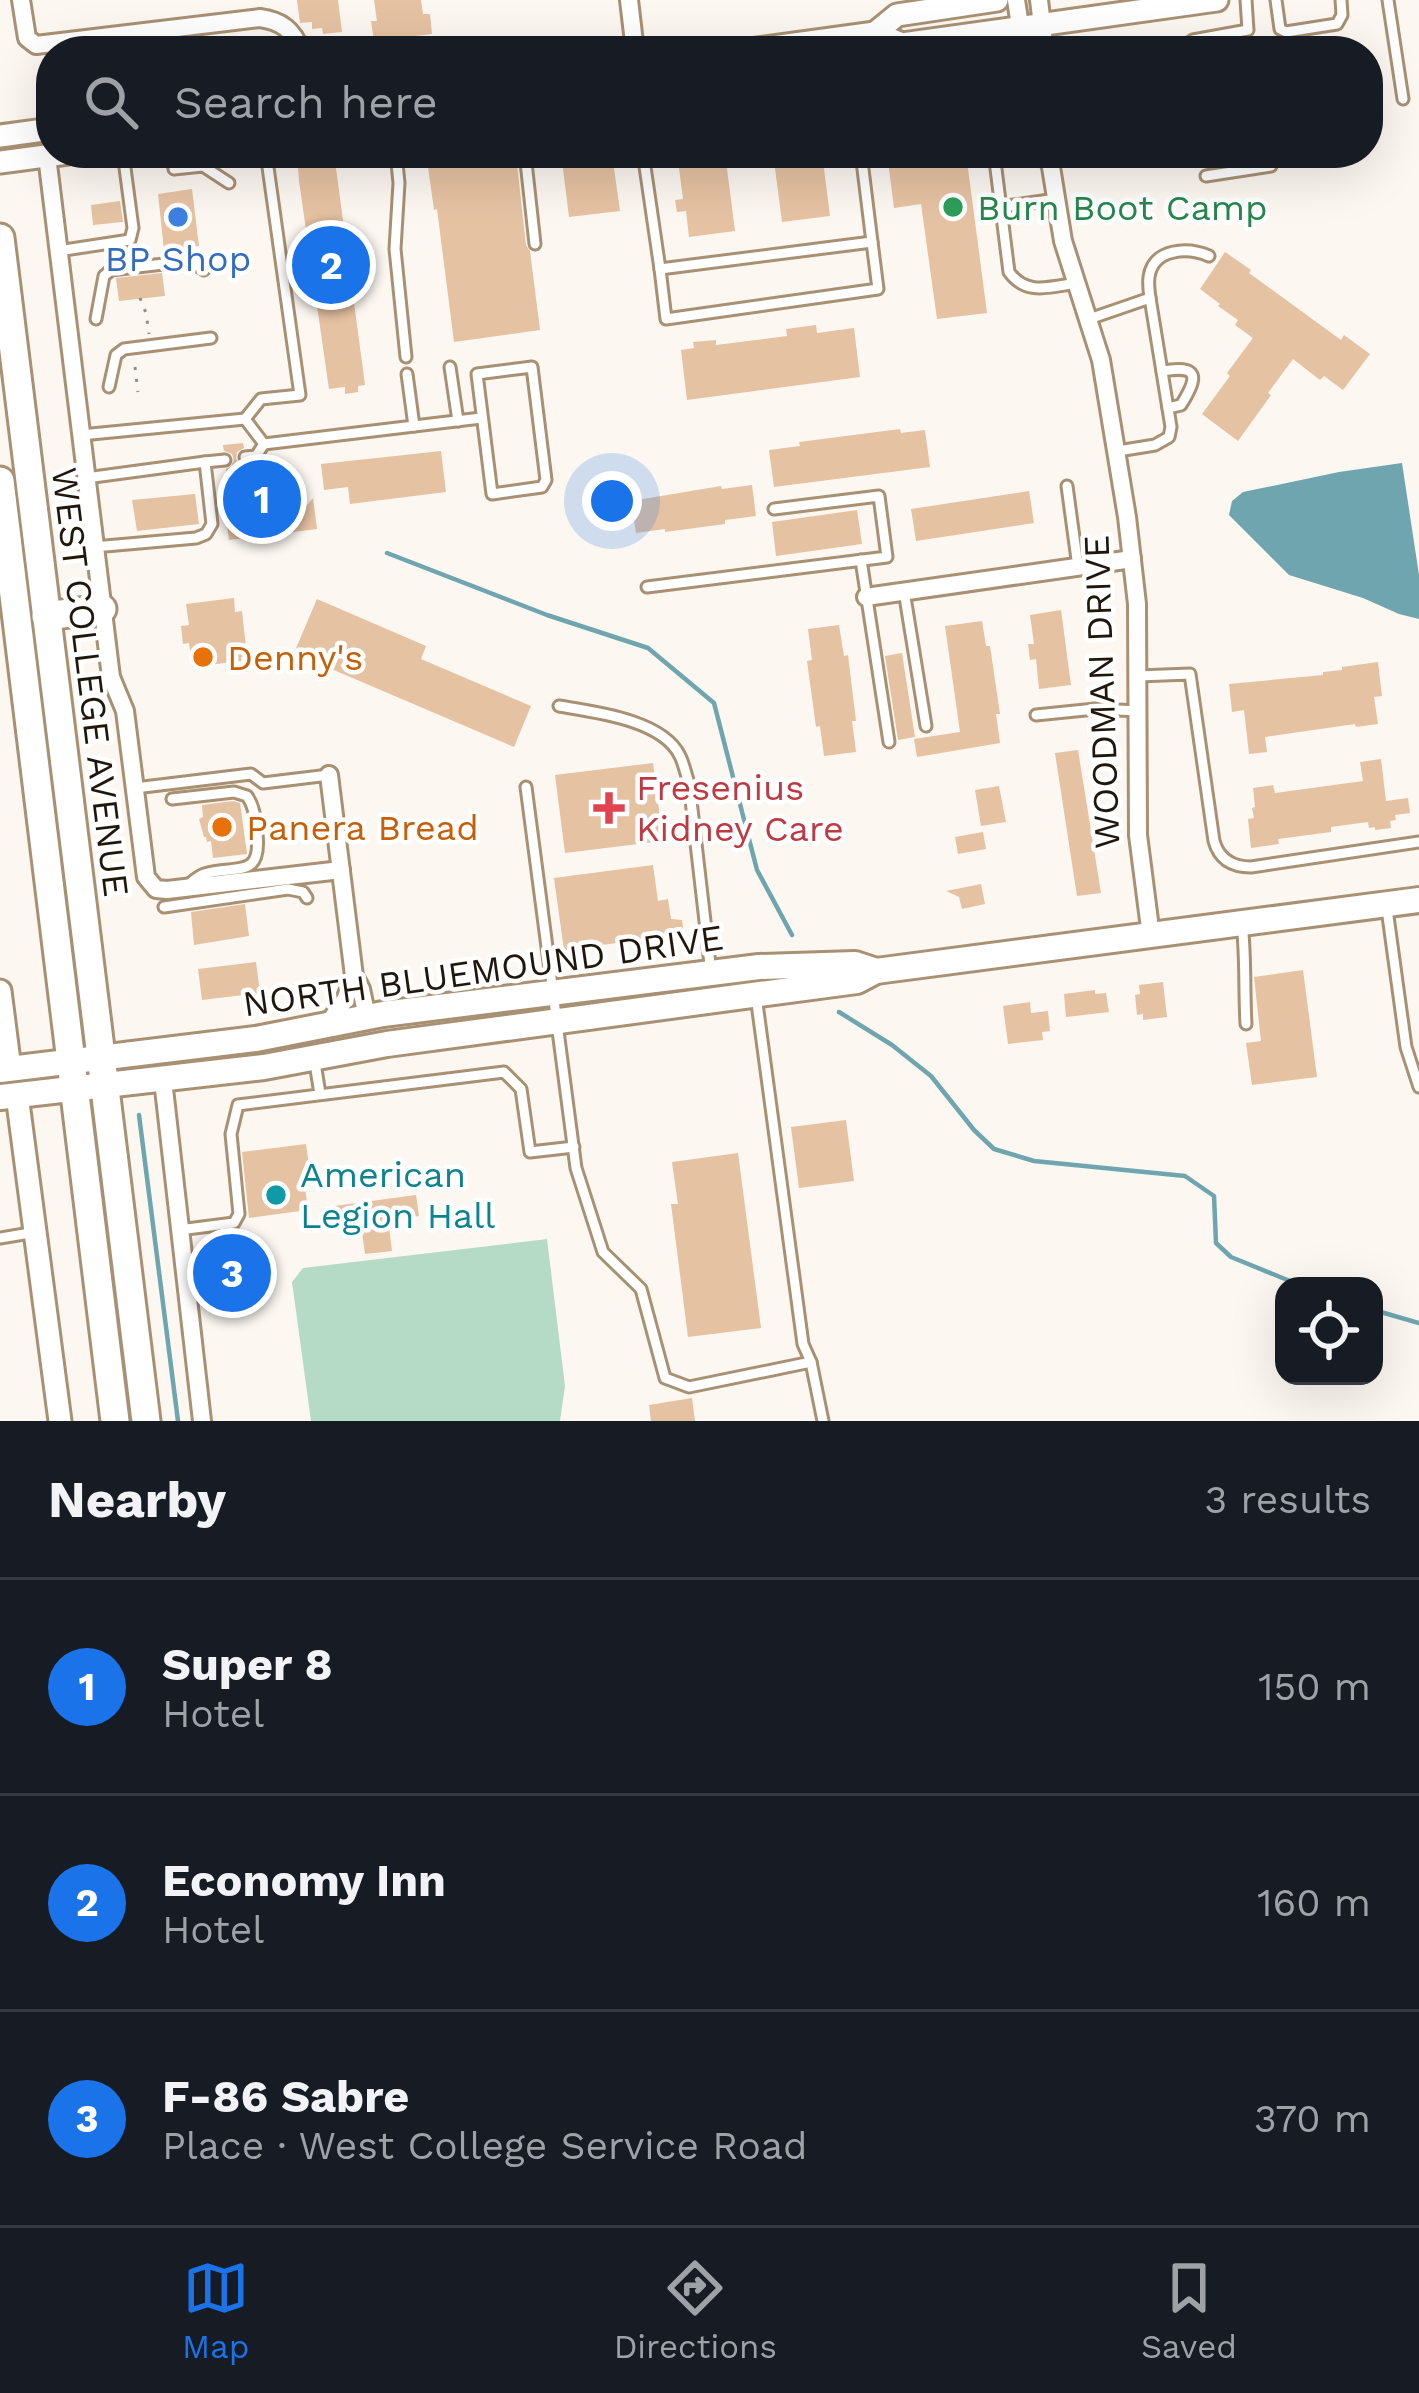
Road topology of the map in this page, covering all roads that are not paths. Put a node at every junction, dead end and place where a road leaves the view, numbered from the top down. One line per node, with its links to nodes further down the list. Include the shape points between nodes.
1 (21, 0): 20 (street, via 26,38)
2 (628, 0): 14 (street)
3 (997, 0): 15 (street, via 897,15)
4 (1016, 0): 11 (street)
5 (1039, 0): 11 (street)
6 (1217, 0): 11 (street)
7 (1246, 0): 19 (lane, via 1249,30)
8 (1276, 0): 9 (lane, via 1286,32 1337,24)
9 (1341, 0)
10 (1388, 0): 21 (lane)
11 (1031, 27): 16 (street); 17 (street); 18 (street)
12 (111, 36): 13 (street, via 260,18 280,22)
13 (293, 36)
14 (633, 36)
15 (881, 36)
16 (963, 36)
17 (1028, 36)
18 (1036, 36)
19 (1215, 36)
20 (36, 45)
21 (1402, 99)
22 (36, 131): 23 (street)
23 (0, 136)
24 (36, 157): 25 (street)
25 (0, 162)
26 (57, 168): 44 (street)
27 (125, 168): 44 (lane, via 130,239)
28 (206, 168): 38 (lane)
29 (268, 168): 60 (lane, via 300,395 261,399)
30 (398, 168): 53 (lane, via 395,250)
31 (527, 168): 43 (lane)
32 (645, 168): 46 (lane)
33 (863, 168): 42 (lane)
34 (996, 168): 40 (lane)
35 (1051, 168): 39 (street, WOODMAN DRIVE)
36 (1258, 168): 37 (lane)
37 (1206, 176)
38 (229, 183)
39 (1056, 199): 40 (lane); 48 (street, WOODMAN DRIVE)
40 (1000, 206): 48 (lane, via 1018,285)
41 (0, 238): 81 (main road, WEST COLLEGE AVENUE)
42 (872, 242): 46 (lane); 46 (lane, via 878,290 666,319)
43 (535, 244)
44 (58, 251): 63 (street)
45 (1209, 256): 49 (lane, via 1193,249 1165,255 1149,275)
46 (660, 269)
47 (204, 270): 50 (lane, via 190,261 111,270)
48 (1076, 283): 51 (street, WOODMAN DRIVE)
49 (1150, 298): 51 (lane); 55 (lane)
50 (96, 319)
51 (1089, 319): 65 (street, WOODMAN DRIVE)
52 (211, 338): 57 (lane, via 124,349)
53 (406, 357)
54 (450, 368): 61 (lane)
55 (1162, 371): 58 (lane); 58 (lane, via 1183,368 1194,376 1181,404)
56 (407, 374): 62 (lane)
57 (110, 387)
58 (1168, 408): 65 (lane, via 1168,437)
59 (481, 418): 59 (lane, via 477,374 532,367 542,487 492,494); 61 (lane)
60 (245, 419): 63 (lane); 64 (lane)
61 (458, 421): 62 (lane)
62 (414, 426): 64 (lane)
63 (81, 435): 69 (street)
64 (263, 444): 66 (lane)
65 (1118, 451): 74 (street, WOODMAN DRIVE)
66 (245, 457)
67 (225, 460): 68 (lane)
68 (205, 462): 69 (lane); 73 (lane, via 212,524 206,534)
69 (86, 478): 73 (street)
70 (0, 481): 82 (main road, WEST COLLEGE AVENUE)
71 (1067, 486): 76 (lane)
72 (774, 509): 75 (lane, via 879,496 886,557)
73 (94, 547): 80 (street)
74 (1132, 559): 76 (street); 83 (street, WOODMAN DRIVE)
75 (861, 560): 77 (lane); 79 (lane)
76 (1078, 567): 78 (street)
77 (647, 587)
78 (904, 591): 79 (street); 87 (lane)
79 (866, 597): 88 (lane)
80 (102, 609): 81 (main road); 90 (street)
81 (46, 616): 116 (main road, WEST COLLEGE AVENUE)
82 (10, 644): 116 (main road, WEST COLLEGE AVENUE)
83 (1138, 676): 85 (street, WOODMAN DRIVE); 93 (lane, via 1190,674 1214,841 1229,864)
84 (560, 706): 103 (lane, via 656,731 679,753)
85 (1139, 711): 86 (lane); 101 (street, WOODMAN DRIVE, via 1138,835)
86 (1036, 716)
87 (926, 726)
88 (889, 742)
89 (329, 775): 90 (lane, via 263,783 250,774); 94 (street)
90 (135, 788): 95 (street, via 148,881)
91 (526, 788): 106 (lane)
92 (172, 800): 95 (lane, via 234,792 253,805 254,862 201,874)
93 (1419, 842)
94 (341, 869): 95 (street); 104 (street)
95 (184, 889)
96 (307, 898): 99 (lane, via 288,889)
97 (1419, 899): 98 (main road, NORTH BLUEMOUND DRIVE)
98 (1386, 904): 100 (main road, NORTH BLUEMOUND DRIVE); 118 (lane)
99 (164, 907)
100 (1241, 923): 101 (main road, NORTH BLUEMOUND DRIVE); 110 (lane)
101 (1151, 936): 102 (main road, NORTH BLUEMOUND DRIVE)
102 (877, 971): 103 (main road, NORTH BLUEMOUND DRIVE, via 855,964); 107 (main road, NORTH BLUEMOUND DRIVE)
103 (711, 973): 106 (main road, NORTH BLUEMOUND DRIVE)
104 (354, 976): 108 (street); 111 (street)
105 (0, 991): 112 (street)
106 (553, 992): 108 (main road, NORTH BLUEMOUND DRIVE); 109 (lane)
107 (756, 996): 109 (main road, NORTH BLUEMOUND DRIVE); 125 (lane)
108 (367, 1017): 111 (main road, NORTH BLUEMOUND DRIVE); 114 (main road, via 358,1037 301,1047)
109 (558, 1022): 113 (main road, NORTH BLUEMOUND DRIVE); 121 (lane)
110 (1246, 1024)
111 (327, 1025): 116 (main road, NORTH BLUEMOUND DRIVE)
112 (2, 1032): 115 (street)
113 (314, 1058): 114 (main road, NORTH BLUEMOUND DRIVE); 119 (lane)
114 (279, 1064): 117 (main road, NORTH BLUEMOUND DRIVE)
115 (5, 1070): 116 (main road)
116 (88, 1075): 117 (main road, NORTH BLUEMOUND DRIVE); 120 (main road); 127 (main road, WEST COLLEGE AVENUE); 128 (main road, WEST COLLEGE AVENUE)
117 (163, 1081): 122 (street)
118 (1419, 1087)
119 (320, 1094): 121 (lane, via 505,1072 521,1089 530,1151); 122 (lane, via 238,1105 230,1134 239,1214 234,1223)
120 (9, 1096): 123 (street)
121 (574, 1147): 125 (lane, via 603,1252 641,1289 665,1378 689,1387)
122 (179, 1230): 129 (street)
123 (36, 1232): 124 (lane); 126 (street)
124 (0, 1238)
125 (811, 1362): 130 (lane)
126 (60, 1421)
127 (115, 1421)
128 (146, 1421)
129 (202, 1421)
130 (823, 1421)

